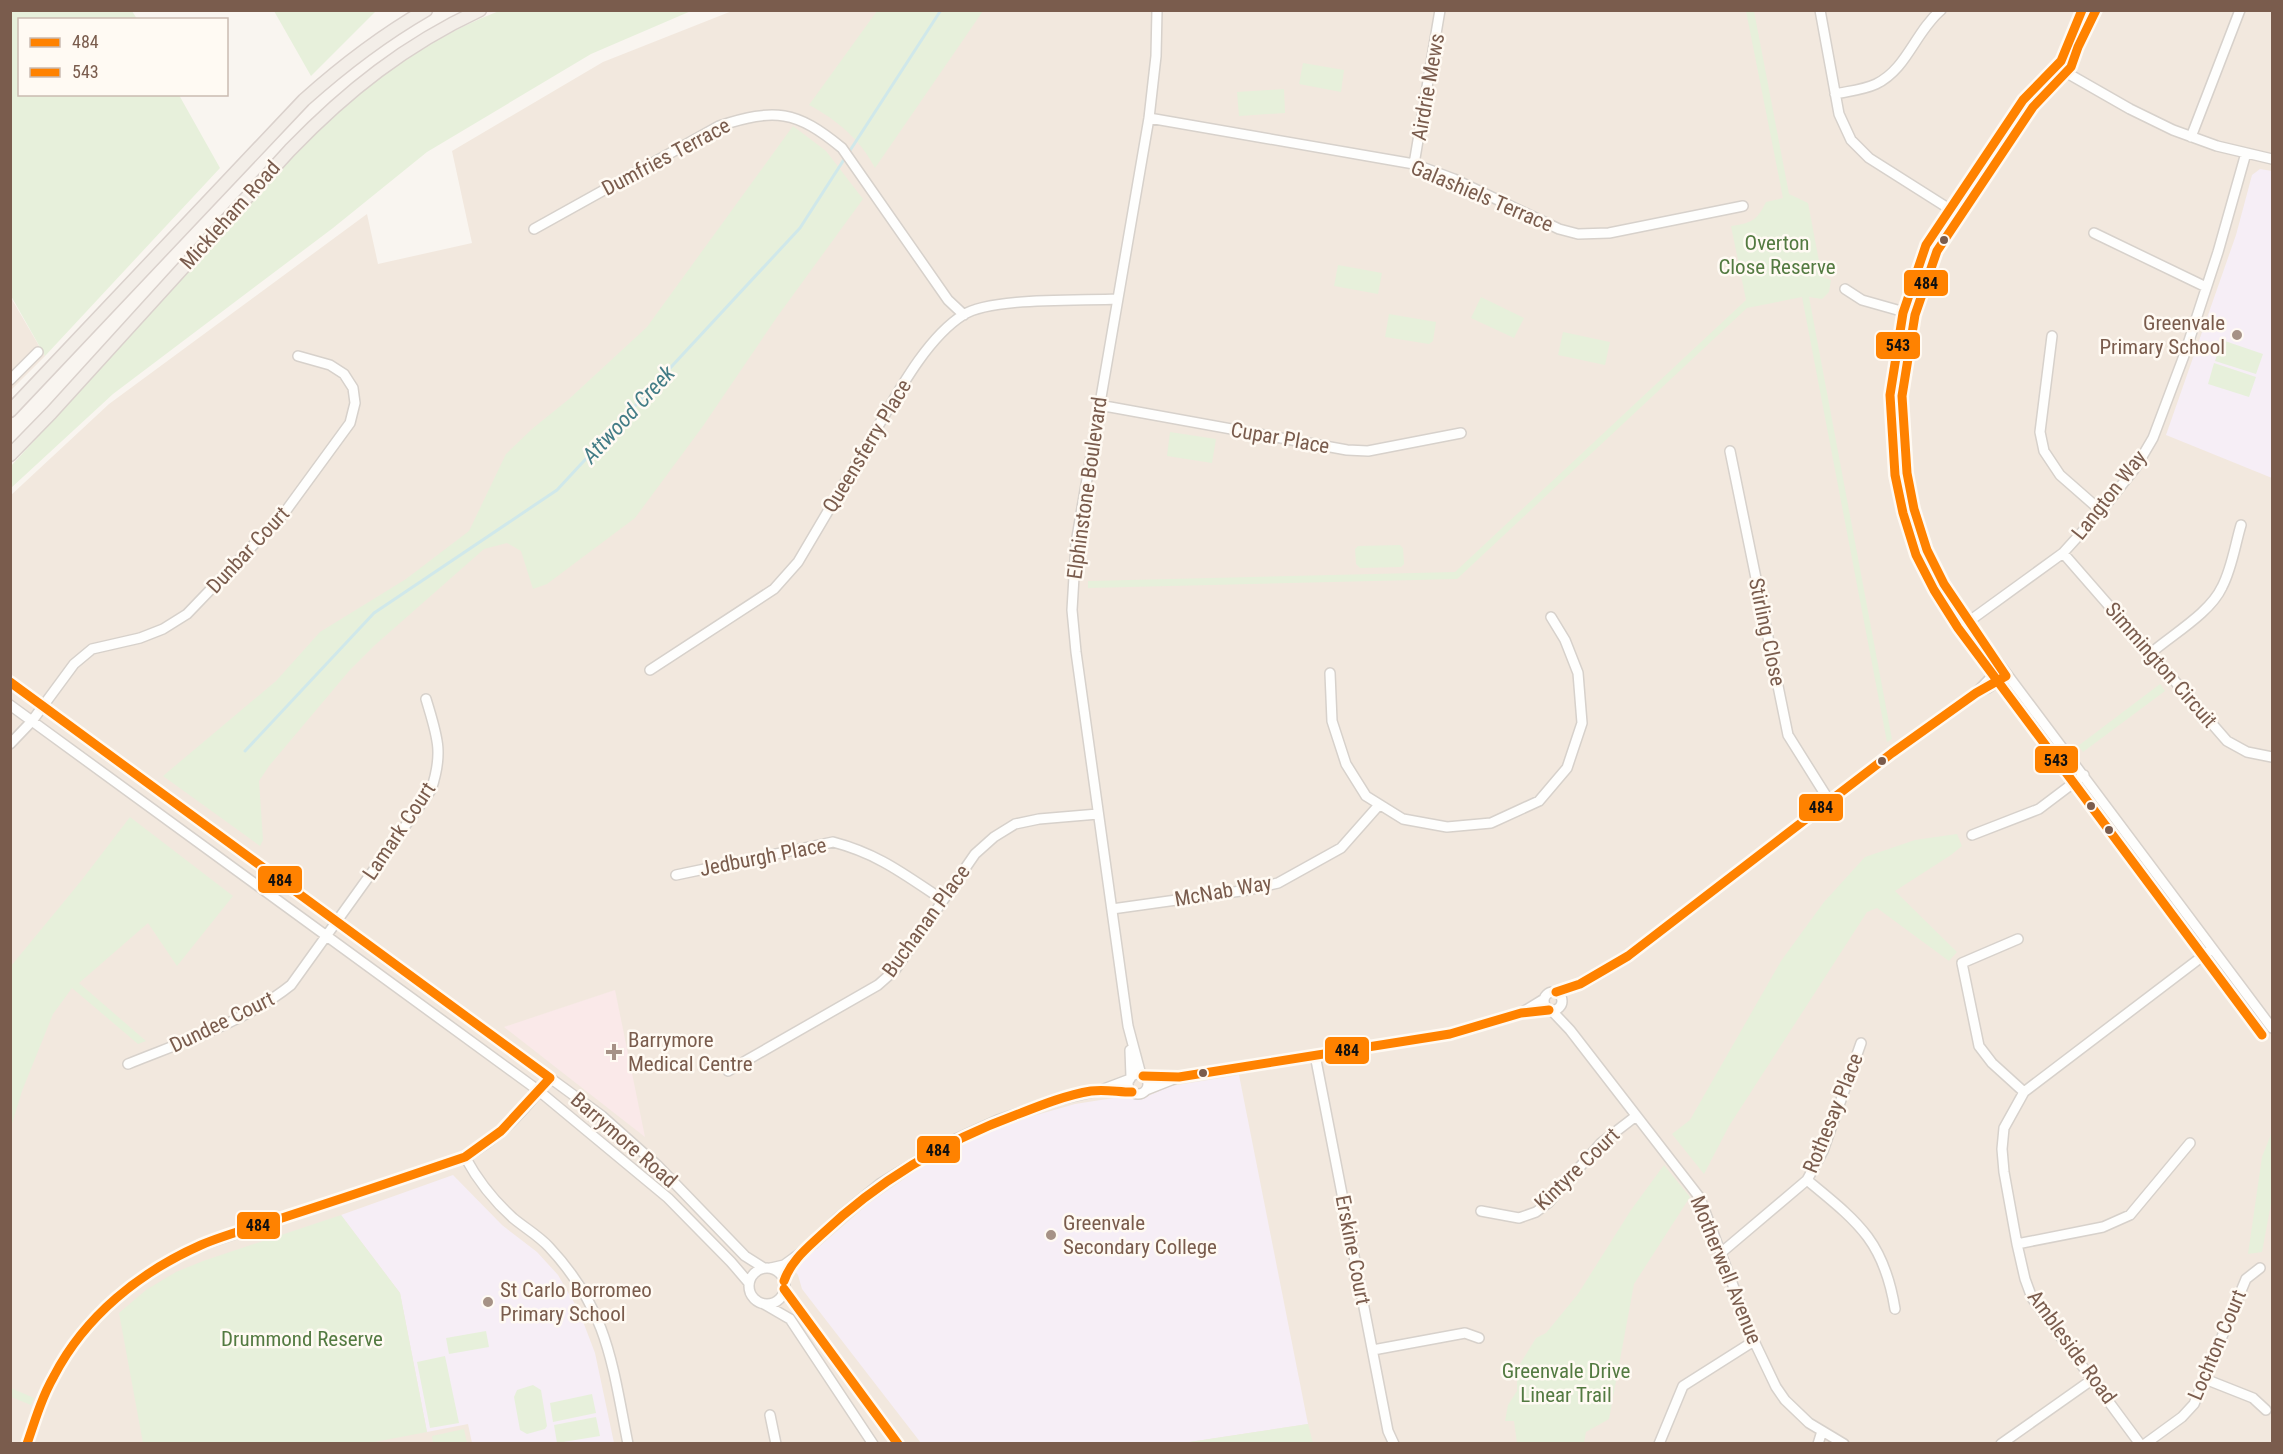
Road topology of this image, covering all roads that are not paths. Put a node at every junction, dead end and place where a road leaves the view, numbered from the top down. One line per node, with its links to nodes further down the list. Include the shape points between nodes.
1 (480, 10): 35 (main road, Mickleham Road, via 403,52 326,113)
2 (1157, 10): 11 (street, Elphinstone Boulevard)
3 (1440, 10): 15 (street, Airdrie Mews)
4 (1821, 10): 10 (street)
5 (1941, 10): 10 (street, via 1890,75 1868,87)
6 (2096, 10): 9 (street, via 2073,41)
7 (2240, 10): 12 (street)
8 (419, 12): 29 (main road, Mickleham Road, via 351,59 304,100)
9 (2067, 68): 12 (street, via 2153,121); 17 (street, via 2049,78)
10 (1835, 94): 17 (street, via 1841,122 1857,147)
11 (1149, 118): 15 (street, Galashiels Terrace); 22 (street, Elphinstone Boulevard)
12 (2191, 137): 13 (street)
13 (2246, 153): 14 (street); 20 (street, Langton Way)
14 (2272, 159)
15 (1414, 164): 16 (street, Galashiels Terrace, via 1578,234 1609,233)
16 (1743, 206)
17 (1959, 216): 24 (street, via 1937,251)
18 (534, 229): 23 (street, Dumfries Terrace, via 719,126 774,114 800,119 842,148 948,300)
19 (2094, 233): 20 (street)
20 (2206, 287): 36 (street, Langton Way, via 2153,438)
21 (1845, 289): 24 (street, via 1862,300)
22 (1117, 300): 23 (street, Queensferry Place, via 993,305); 31 (street, Elphinstone Boulevard)
23 (964, 315): 42 (street, Queensferry Place, via 913,367 798,562 774,589)
24 (1916, 315): 40 (street, via 1902,396 1907,473 1927,550)
25 (2052, 336): 36 (street, via 2040,432 2044,451 2060,476)
26 (39, 352): 28 (street)
27 (298, 356): 48 (street, Dunbar Court, via 330,365 344,374 353,388 355,403 350,423 292,503 187,614 163,630 92,649 74,664)
28 (31, 360): 29 (street); 30 (street)
29 (47, 373): 32 (main road, Mickleham Road)
30 (10, 380)
31 (1099, 405): 33 (street, Cupar Place, via 1347,450 1368,451); 55 (street, Elphinstone Boulevard, via 1076,543 1072,610)
32 (10, 411)
33 (1461, 433)
34 (1730, 451): 53 (street, Stirling Close, via 1788,735)
35 (10, 455)
36 (2102, 511): 38 (street, Langton Way)
37 (2241, 525): 41 (street, via 2216,597)
38 (2064, 553): 40 (street, Langton Way); 41 (street, Simmington Circuit)
39 (1551, 617): 54 (street, via 1578,673 1582,723 1567,768 1539,801 1491,823 1447,827 1403,819)
40 (1968, 622): 43 (street)
41 (2151, 652): 51 (street, Simmington Circuit, via 2227,741 2247,752)
42 (650, 670)
43 (2004, 672): 52 (street); 53 (street)
44 (1330, 673): 54 (street, via 1332,721 1346,764 1366,796)
45 (10, 682): 48 (street, Barrymore Road)
46 (426, 699): 60 (street, Lamark Court, via 439,744 438,769 431,790)
47 (10, 705): 49 (street, Barrymore Road)
48 (43, 705): 49 (street, Dunbar Court); 60 (street, Barrymore Road)
49 (32, 721): 50 (street, Dunbar Court); 61 (street, Barrymore Road)
50 (10, 744)
51 (2272, 757)
52 (2084, 775): 56 (street, via 2039,809); 63 (street)
53 (1830, 802): 64 (street, via 1628,956)
54 (1379, 805): 59 (street, McNab Way, via 1341,848 1278,883)
55 (1098, 814): 58 (street, Buchanan Place, via 1015,824 975,854); 59 (street, Elphinstone Boulevard)
56 (1972, 835)
57 (676, 875): 58 (street, Jedburgh Place, via 834,842 880,858)
58 (944, 900): 76 (street, Buchanan Place, via 895,970 878,985)
59 (1112, 909): 72 (street, Elphinstone Boulevard)
60 (338, 921): 61 (street, Lamark Court); 79 (street, Barrymore Road)
61 (326, 936): 75 (street, Dundee Court, via 291,986 273,1000); 83 (street, Barrymore Road)
62 (2018, 939): 85 (street, via 1962,963 1979,1046 1992,1064)
63 (2212, 949): 70 (street); 85 (street, Ambleside Road)
64 (1580, 984): 65 (street); 67 (street)
65 (1556, 992): 66 (street); 67 (street, via 1562,997)
66 (1544, 999): 68 (street, via 1545,1007); 69 (street)
67 (1562, 1004): 68 (street); 71 (street, Motherwell Avenue)
68 (1551, 1010): 69 (street); 71 (street, Motherwell Avenue)
69 (1521, 1012): 74 (street, via 1450,1034)
70 (2272, 1028)
71 (1570, 1030): 86 (street, Motherwell Avenue)
72 (1130, 1039): 77 (street, Elphinstone Boulevard); 80 (street, Elphinstone Boulevard)
73 (1861, 1043): 89 (street, Rothesay Place, via 1823,1151)
74 (1315, 1055): 78 (street); 102 (street, Erskine Court)
75 (128, 1064)
76 (728, 1071)
77 (1142, 1076): 78 (street); 80 (street); 82 (street, via 1148,1084)
78 (1179, 1077): 82 (street)
79 (550, 1078): 83 (street); 94 (street, Barrymore Road, via 602,1116 657,1165 746,1256)
80 (1130, 1078): 81 (street); 84 (street)
81 (1101, 1090): 84 (street); 93 (street, via 999,1120 944,1145 881,1183)
82 (1146, 1090): 84 (street)
83 (539, 1091): 88 (street, via 494,1140); 96 (street, Barrymore Road, via 668,1198)
84 (1132, 1092)
85 (2024, 1092): 91 (street, Ambleside Road, via 2004,1128 2002,1149)
86 (1636, 1116): 90 (street, Kintyre Court, via 1601,1143 1536,1212 1520,1218); 92 (street, Motherwell Avenue, via 1700,1198)
87 (2190, 1143): 91 (street, via 2130,1215 2103,1227)
88 (465, 1157): 108 (street, via 202,1245 165,1262 113,1299 75,1341 53,1376); 109 (street, via 480,1181 512,1216 547,1244 589,1298 609,1347)
89 (1807, 1180): 92 (street, Rothesay Place); 99 (street, via 1864,1230 1881,1255)
90 (1481, 1211)
91 (2017, 1244): 103 (street, Ambleside Road, via 2032,1298)
92 (1722, 1252): 101 (street, Motherwell Avenue)
93 (800, 1253): 94 (street, via 784,1265); 97 (street, via 788,1269)
94 (767, 1268): 96 (street, via 754,1273); 97 (street, via 777,1271)
95 (2260, 1268): 104 (street, Lochton Court, via 2246,1279)
96 (748, 1283): 98 (street, via 752,1296)
97 (784, 1285): 98 (street, via 779,1299); 112 (street)
98 (764, 1304): 111 (street, via 790,1319)
99 (1895, 1309)
100 (1479, 1338): 102 (street, via 1465,1333)
101 (1754, 1341): 107 (street, Motherwell Avenue, via 1785,1400); 114 (street, via 1683,1386)
102 (1372, 1350): 113 (street, Erskine Court, via 1388,1431)
103 (2094, 1379): 117 (street); 118 (street, Ambleside Road)
104 (2205, 1379): 105 (street, via 2253,1398); 119 (street, Lochton Court, via 2194,1404 2182,1417)
105 (2266, 1410)
106 (770, 1415): 110 (street)
107 (1822, 1431): 115 (street); 116 (street, Motherwell Avenue)
108 (27, 1443)
109 (628, 1443)
110 (776, 1443)
111 (873, 1443)
112 (898, 1443)
113 (1394, 1443)
114 (1659, 1443)
115 (1818, 1443)
116 (1844, 1443)
117 (2001, 1443)
118 (2140, 1443)
119 (2145, 1443)

